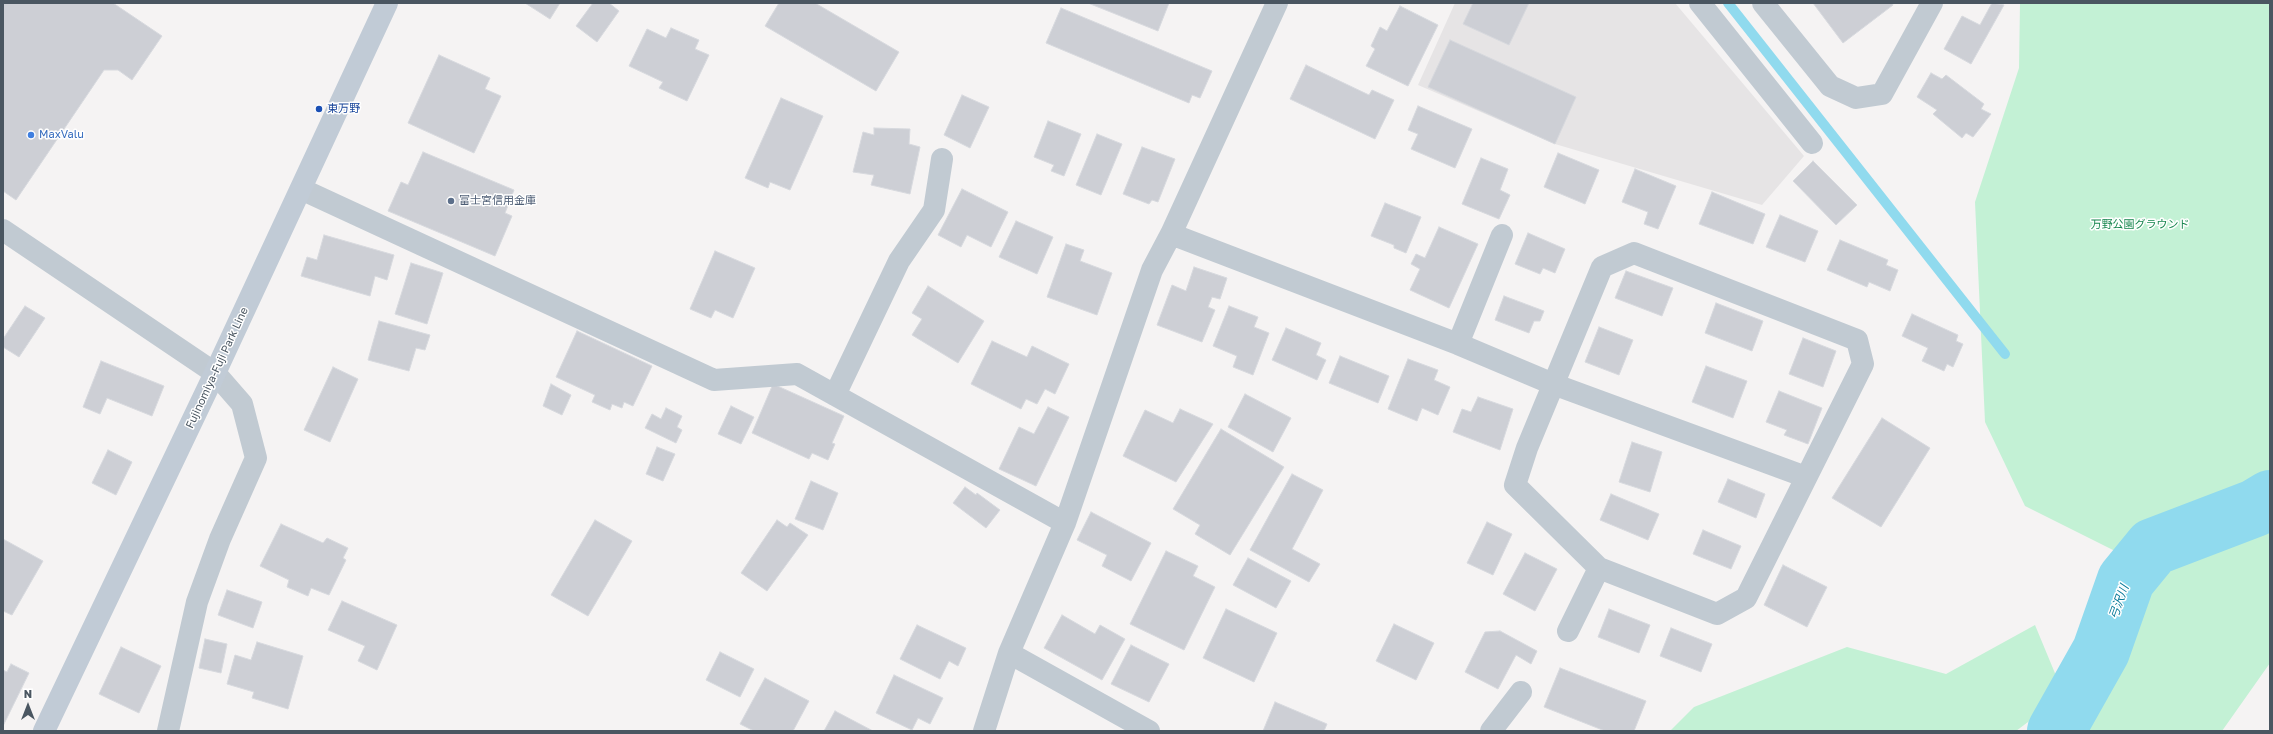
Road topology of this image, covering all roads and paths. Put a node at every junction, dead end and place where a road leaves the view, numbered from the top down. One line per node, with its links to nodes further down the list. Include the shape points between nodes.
1 (388, 3): 8 (main road, Fujinomiya-Fuji Park Line)
2 (1277, 3): 10 (street)
3 (1700, 3): 6 (street)
4 (1763, 3): 5 (street, via 1830,86 1856,98 1882,94)
5 (1932, 3)
6 (1812, 143)
7 (942, 159): 15 (street, via 934,210 899,261)
8 (301, 189): 13 (main road, Fujinomiya-Fuji Park Line); 15 (street, via 714,380 797,374)
9 (3, 230): 13 (street)
10 (1171, 234): 12 (street); 17 (street, via 1152,270)
11 (1502, 235): 12 (street)
12 (1458, 344): 14 (street)
13 (215, 373): 22 (main road, Fujinomiya-Fuji Park Line); 23 (street, via 242,404 256,458 220,539 197,602)
14 (1553, 384): 16 (street); 16 (street, via 1602,267 1634,252 1857,340 1862,364); 18 (street, via 1515,485)
15 (835, 395): 17 (street)
16 (1806, 478): 18 (street, via 1746,598 1718,614)
17 (1065, 523): 20 (street)
18 (1599, 568): 19 (street)
19 (1568, 631)
20 (1009, 653): 24 (street); 25 (street)
21 (1521, 692): 26 (street)
22 (44, 731)
23 (168, 731)
24 (984, 731)
25 (1149, 731)
26 (1491, 731)

